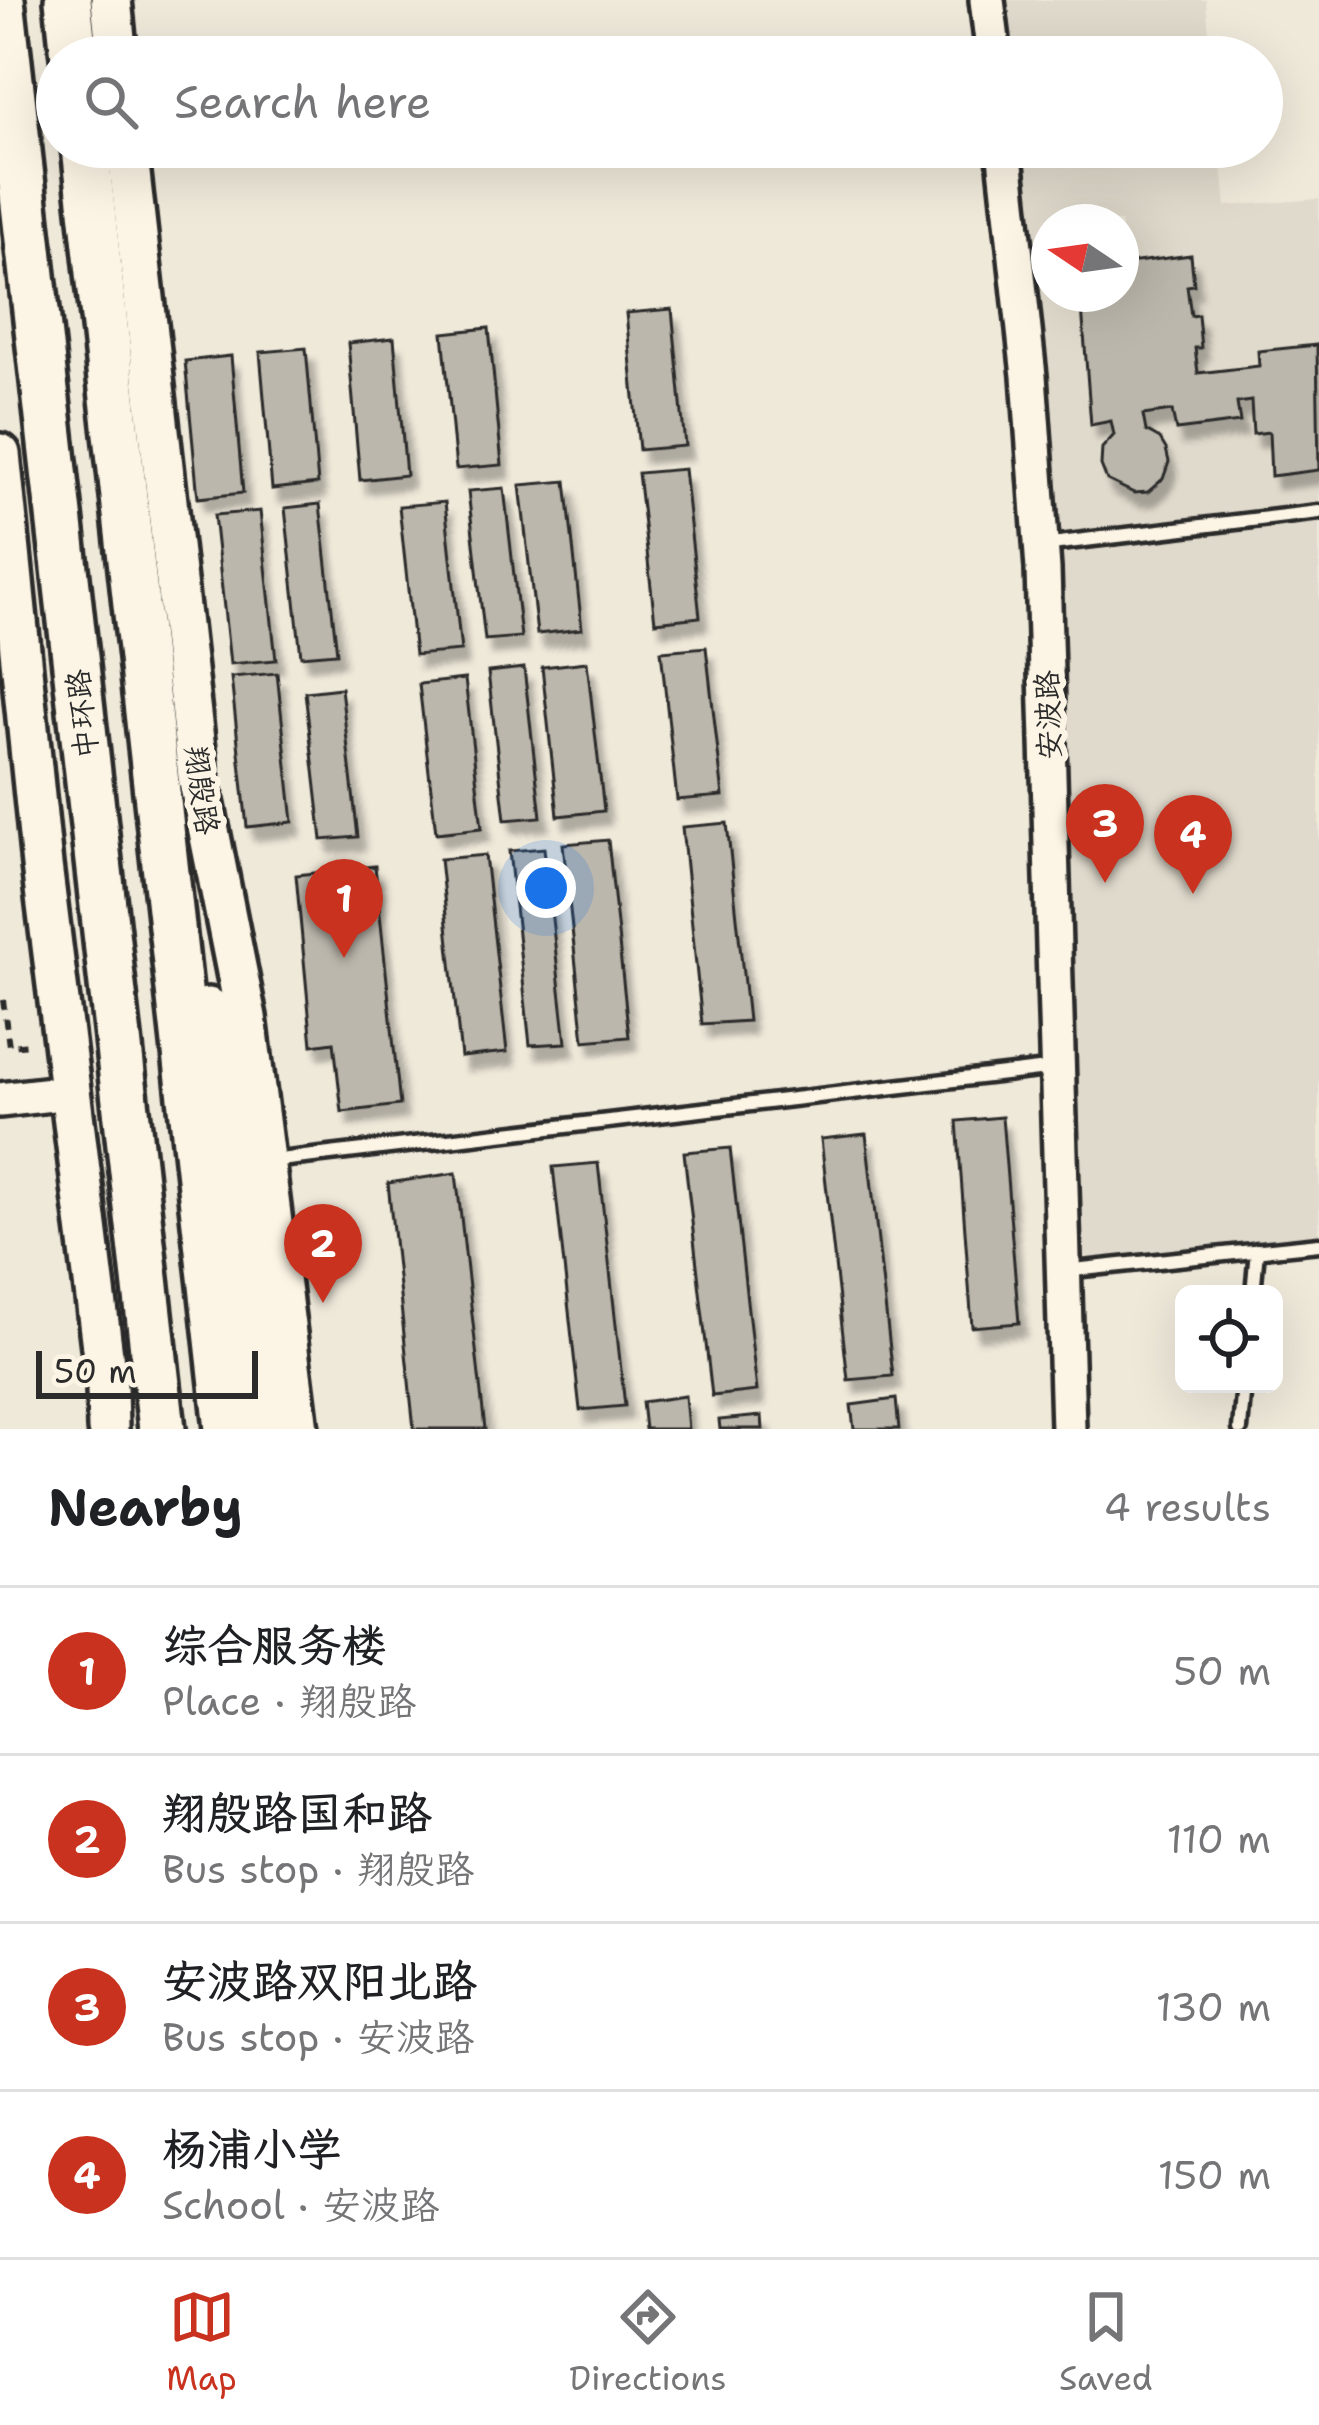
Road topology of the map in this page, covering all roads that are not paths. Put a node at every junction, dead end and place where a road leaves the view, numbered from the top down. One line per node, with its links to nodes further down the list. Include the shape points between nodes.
1 (1, 0): 25 (highway, 中环路)
2 (68, 0): 5 (highway)
3 (111, 0): 6 (main road)
4 (987, 0): 7 (street)
5 (72, 36)
6 (115, 36)
7 (991, 36)
8 (87, 168): 14 (highway)
9 (130, 168): 18 (main road, 翔殷路, via 198,776 246,1016)
10 (1006, 168): 13 (street, 安波路)
11 (0, 454): 16 (main road)
12 (1319, 512): 13 (lane)
13 (1041, 545): 15 (street, 安波路)
14 (154, 752): 26 (highway); 27 (highway, via 235,1142)
15 (1056, 1068): 18 (lane); 21 (street, 安波路)
16 (69, 1092): 17 (street); 24 (main road)
17 (0, 1100)
18 (264, 1162): 28 (main road, 翔殷路)
19 (1319, 1244): 20 (lane)
20 (1257, 1250): 21 (lane); 22 (lane)
21 (1063, 1271): 29 (street, 安波路)
22 (1254, 1285)
23 (1243, 1393): 30 (lane)
24 (107, 1429)
25 (160, 1429)
26 (228, 1429)
27 (272, 1429)
28 (298, 1429)
29 (1068, 1429)
30 (1240, 1429)

